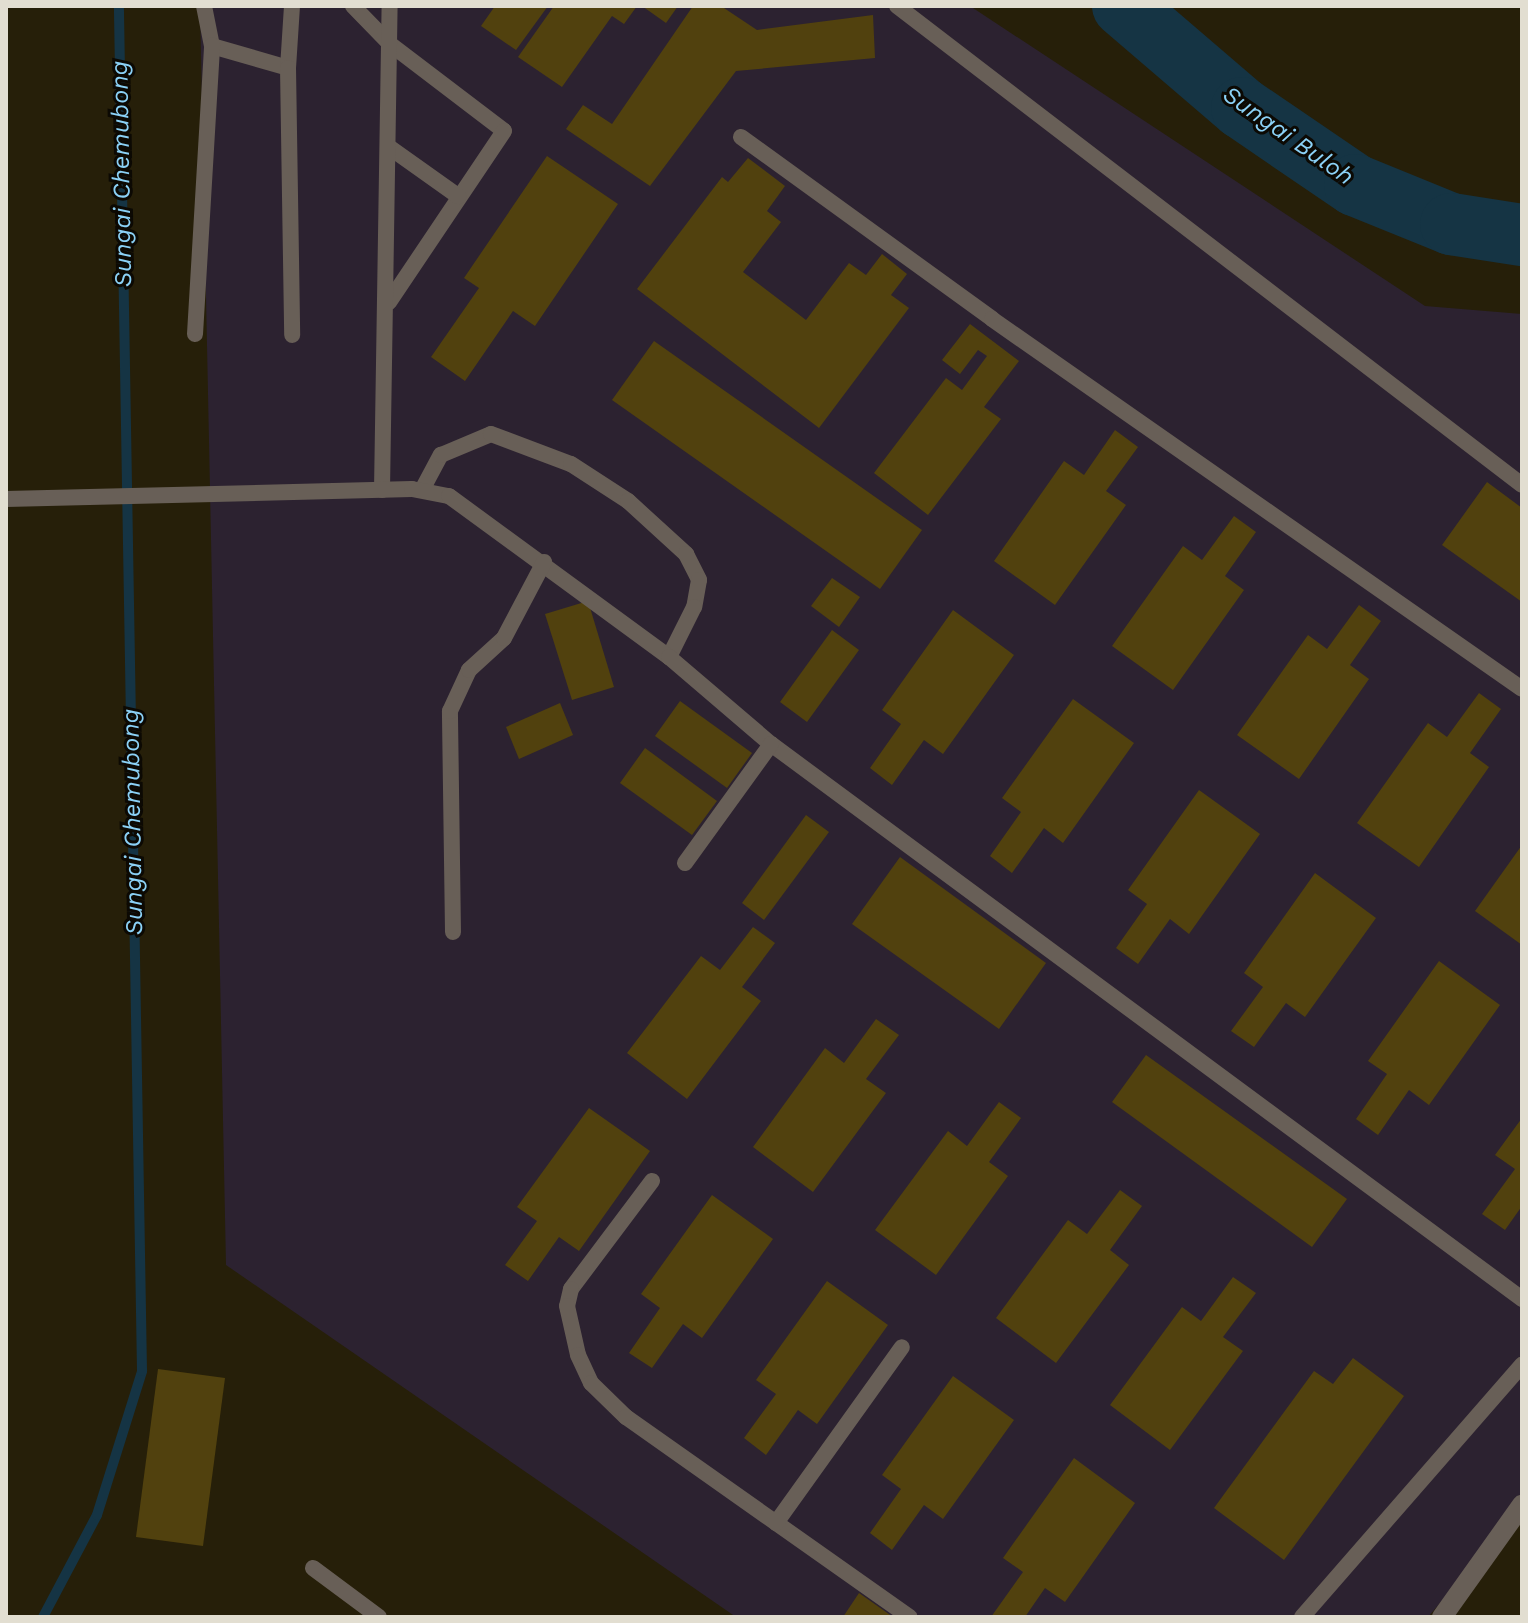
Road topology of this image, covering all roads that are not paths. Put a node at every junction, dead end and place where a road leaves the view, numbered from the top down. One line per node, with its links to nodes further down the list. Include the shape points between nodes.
1 (204, 6): 7 (lane)
2 (292, 6): 8 (lane)
3 (353, 6): 6 (lane)
4 (390, 6): 6 (lane)
5 (897, 6): 15 (lane)
6 (390, 44): 10 (lane); 11 (lane, via 504,131)
7 (212, 46): 8 (lane); 13 (lane)
8 (288, 68): 14 (lane)
9 (741, 137): 21 (lane)
10 (389, 147): 11 (lane); 12 (lane)
11 (458, 196): 12 (lane)
12 (388, 304): 16 (lane)
13 (195, 334)
14 (292, 335)
15 (1522, 485)
16 (382, 490): 17 (lane); 18 (lane)
17 (422, 490): 19 (lane, via 449,496); 20 (lane, via 441,455 491,434 571,464 628,501 686,554 699,580 694,607)
18 (6, 499)
19 (544, 562): 20 (lane); 24 (lane, via 504,638 469,670 450,711)
20 (669, 657): 22 (lane)
21 (1522, 689)
22 (771, 744): 23 (lane); 26 (lane)
23 (685, 863)
24 (453, 932)
25 (652, 1181): 30 (lane, via 571,1289 567,1306 578,1355 602,1398)
26 (1522, 1299)
27 (902, 1347): 30 (lane)
28 (1522, 1365): 34 (lane)
29 (1522, 1505): 35 (street)
30 (776, 1523): 33 (lane)
31 (313, 1568): 32 (lane)
32 (379, 1617)
33 (910, 1617)
34 (1302, 1617)
35 (1442, 1617)

